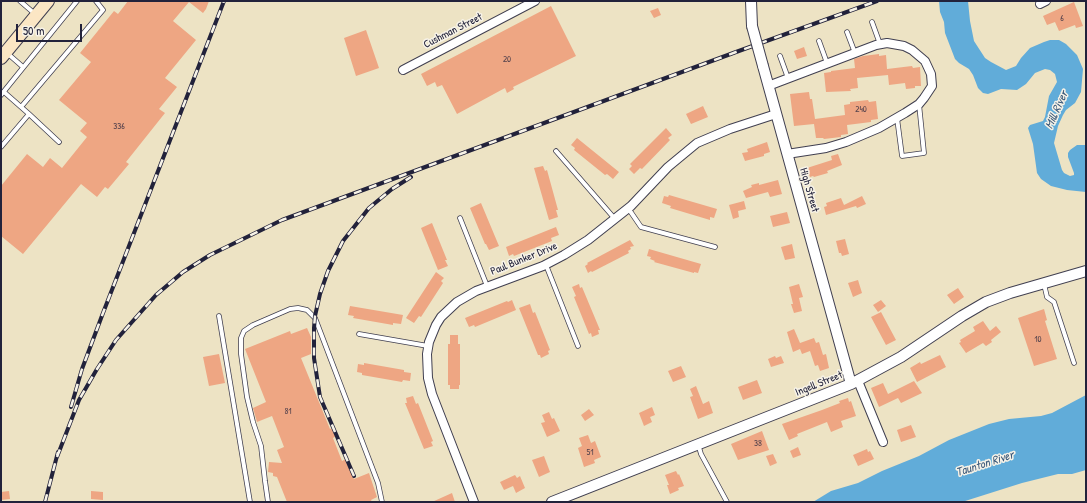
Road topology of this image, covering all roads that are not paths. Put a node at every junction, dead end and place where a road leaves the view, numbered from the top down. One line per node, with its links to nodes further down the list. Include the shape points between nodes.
1 (20, 1): 7 (lane)
2 (48, 1): 7 (main road)
3 (77, 1): 16 (lane)
4 (96, 1): 22 (lane, via 102,10)
5 (535, 1): 17 (street, Cushman Street)
6 (751, 1): 19 (street, High Street, bridge, via 752,26)
7 (37, 15): 13 (main road)
8 (872, 22): 11 (lane)
9 (846, 32): 12 (lane)
10 (819, 41): 15 (lane)
11 (880, 44): 12 (street); 21 (street, via 904,46 925,61 931,74 932,86)
12 (855, 53): 15 (street)
13 (4, 55): 16 (lane)
14 (780, 56): 18 (lane)
15 (827, 63): 18 (street)
16 (23, 67): 20 (lane)
17 (403, 70)
18 (788, 78): 19 (street)
19 (768, 86): 24 (street, High Street)
20 (2, 93): 22 (lane)
21 (919, 104): 25 (street); 25 (lane, via 924,153 902,156)
22 (21, 107): 23 (lane)
23 (29, 114): 26 (lane); 27 (lane)
24 (776, 114): 29 (street, High Street); 30 (street, Paul Bunker Drive, via 697,143 672,163)
25 (897, 118): 29 (street, via 846,142)
26 (59, 142)
27 (1, 147)
28 (556, 152): 32 (lane)
29 (787, 154): 43 (street, High Street)
30 (628, 208): 32 (street, Paul Bunker Drive); 33 (lane, via 641,226)
31 (460, 218): 37 (lane)
32 (615, 220): 34 (street, Paul Bunker Drive, via 575,249)
33 (715, 247)
34 (546, 264): 37 (street, Paul Bunker Drive); 41 (lane)
35 (1086, 271): 36 (street, Ingell Street)
36 (1044, 283): 42 (lane, via 1048,297 1054,302); 43 (street, Ingell Street, via 986,302 901,357)
37 (487, 286): 40 (street, Paul Bunker Drive, via 465,296 448,309 436,325)
38 (219, 316): 46 (lane)
39 (358, 334): 40 (lane)
40 (428, 346): 49 (street, Paul Bunker Drive, via 426,366 432,394)
41 (578, 346)
42 (1074, 363)
43 (854, 382): 44 (street); 45 (street, Ingell Street)
44 (883, 442)
45 (698, 444): 50 (street, Ingell Street); 51 (lane)
46 (250, 502)
47 (268, 502): 48 (lane, via 261,446 246,390 241,338 244,331 253,324 298,308 307,310 315,318 378,483)
48 (382, 502)
49 (474, 502)
50 (552, 502)
51 (727, 502)

